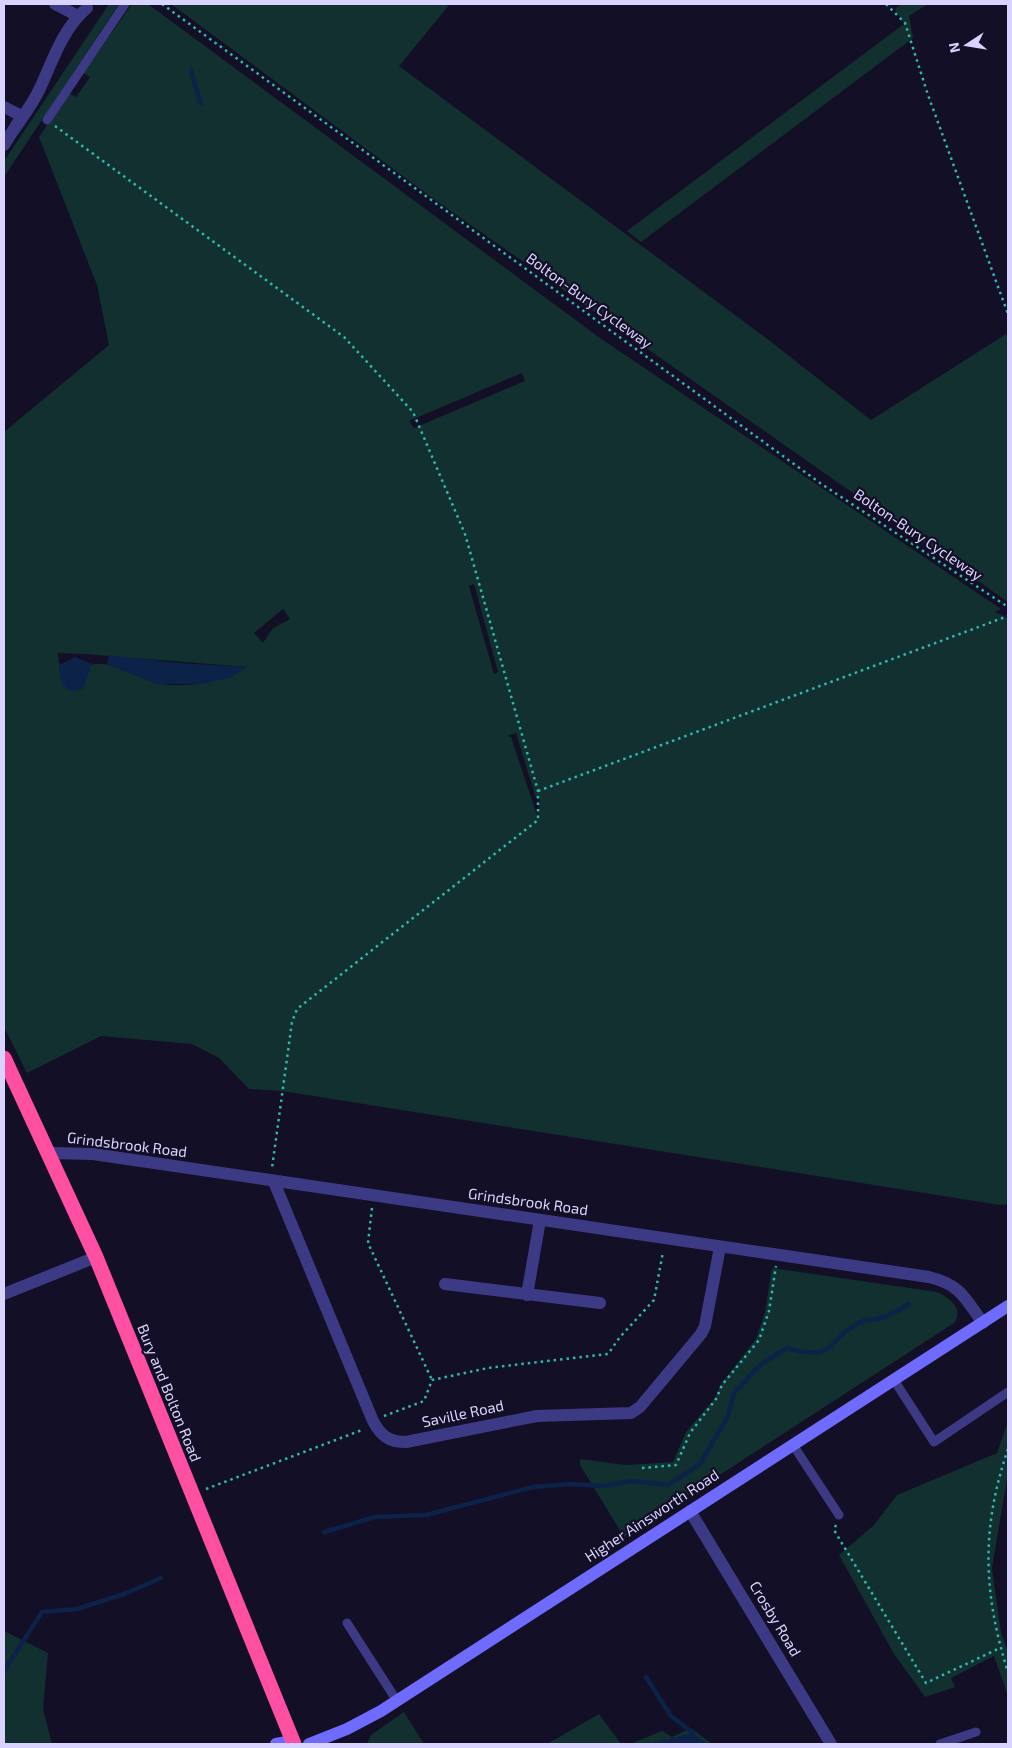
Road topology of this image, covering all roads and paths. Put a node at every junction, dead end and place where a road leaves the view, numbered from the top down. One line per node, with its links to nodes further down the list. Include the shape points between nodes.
1 (54, 4): 7 (street, via 82,12 55,52 39,90)
2 (125, 4): 6 (lane)
3 (162, 4): 10 (path, Bolton-Bury Cycleway, via 820,483)
4 (886, 4): 9 (path, via 905,23)
5 (4, 107): 7 (street, via 22,116)
6 (47, 120): 12 (path, via 344,337 413,412 465,534)
7 (11, 134): 8 (street)
8 (4, 145)
9 (1008, 314)
10 (1008, 607)
11 (1008, 616): 12 (path)
12 (538, 792): 15 (path, via 538,820 296,1009)
13 (4, 1058): 14 (highway, Bury and Bolton Road)
14 (50, 1153): 15 (street, Grindsbrook Road, via 94,1154); 21 (highway, Bury and Bolton Road)
15 (272, 1182): 16 (street, Grindsbrook Road); 31 (street, Saville Road)
16 (373, 1196): 17 (street, Grindsbrook Road); 28 (path, via 368,1242)
17 (540, 1220): 18 (street, Grindsbrook Road); 24 (street)
18 (666, 1238): 19 (street, Grindsbrook Road); 28 (path, via 654,1300 608,1354 488,1368)
19 (720, 1247): 20 (street, Grindsbrook Road); 31 (street, Saville Road, via 706,1326 640,1407 631,1413 537,1416 406,1442 386,1438)
20 (778, 1255): 27 (street, Grindsbrook Road, via 944,1281 960,1291); 34 (path, via 769,1311 756,1345 722,1385 716,1399 690,1433 676,1465)
21 (96, 1257): 23 (street); 35 (highway, Bury and Bolton Road)
22 (445, 1284): 24 (street)
23 (4, 1294)
24 (527, 1295): 25 (street)
25 (600, 1303)
26 (1008, 1308): 27 (main road, Higher Ainsworth Road)
27 (983, 1322): 29 (main road, Higher Ainsworth Road)
28 (432, 1380): 31 (path, via 424,1401)
29 (894, 1380): 30 (lane, via 934,1442); 32 (main road, Higher Ainsworth Road)
30 (1008, 1392)
31 (374, 1423): 35 (path)
32 (793, 1445): 36 (main road, Higher Ainsworth Road); 37 (lane)
33 (1008, 1449): 39 (path, via 997,1482 988,1531 988,1581)
34 (642, 1468)
35 (192, 1494): 43 (highway, Bury and Bolton Road)
36 (690, 1511): 41 (main road, Higher Ainsworth Road); 46 (street, Crosby Road)
37 (839, 1515): 39 (path, via 834,1530 926,1683)
38 (347, 1623): 41 (lane)
39 (1000, 1648): 40 (path)
40 (1008, 1672)
41 (397, 1701): 45 (main road, Higher Ainsworth Road, via 347,1729)
42 (976, 1732): 47 (lane)
43 (293, 1742): 44 (main road)
44 (276, 1744)
45 (309, 1744)
46 (831, 1744)
47 (940, 1744)

